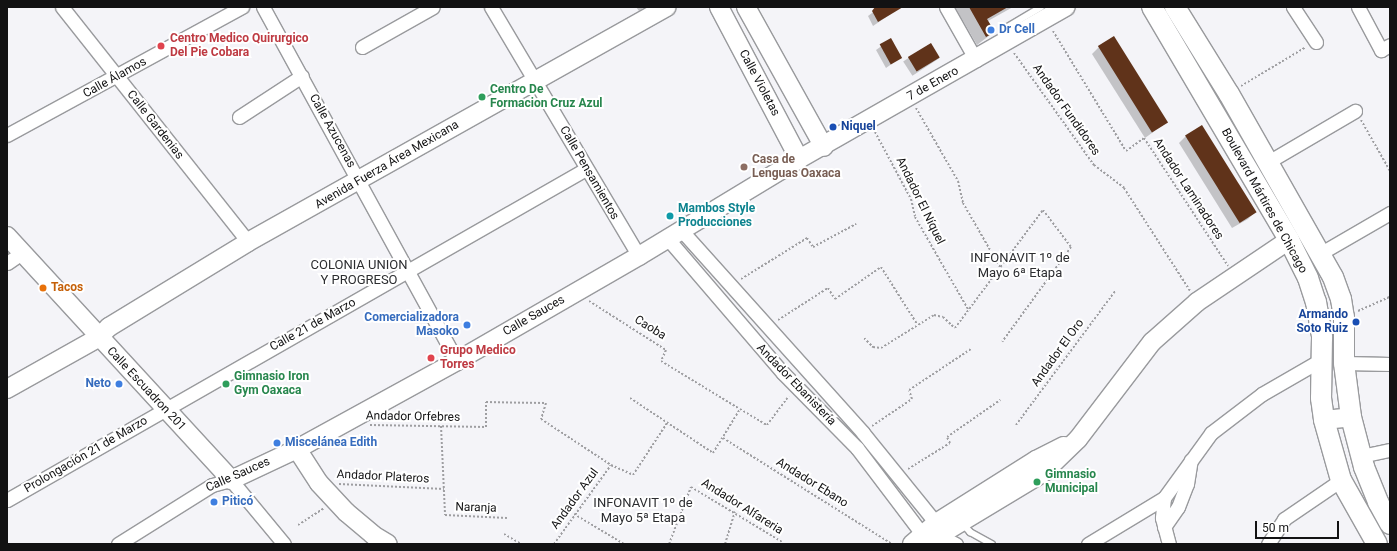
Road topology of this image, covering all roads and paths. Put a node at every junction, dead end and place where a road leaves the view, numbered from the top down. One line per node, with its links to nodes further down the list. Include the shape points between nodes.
1 (62, 7): 22 (street, Calle Gardenias)
2 (242, 7): 22 (street, Calle Álamos)
3 (263, 7): 21 (street, Calle Azucenas)
4 (433, 7): 18 (street)
5 (491, 7): 23 (street, Calle Pensamientos)
6 (667, 7): 23 (street, Avenida Fuerza Área Mexicana)
7 (719, 7): 32 (street, Calle Violetas)
8 (746, 7): 31 (street, Calle Violetas)
9 (946, 7): 20 (street)
10 (1065, 7): 15 (street, 7 de Enero)
11 (1152, 7): 26 (main road, Boulevard Mártires de Chicago)
12 (1175, 7): 24 (main road, Boulevard Mártires de Chicago)
13 (1294, 7): 17 (street)
14 (1358, 7): 19 (street)
15 (1044, 13): 16 (street, 7 de Enero); 49 (path, Andador Laminadores, via 1126,151 1144,138)
16 (1006, 41): 20 (street, 7 de Enero); 56 (path, Andador Fundidores, via 1094,166 1124,188)
17 (1316, 42): 24 (path)
18 (362, 47)
19 (1386, 47)
20 (976, 60): 25 (street, 7 de Enero)
21 (302, 76): 28 (street); 36 (street, Calle Azucenas)
22 (117, 77): 30 (street, Calle Álamos); 42 (street, Calle Gardenias)
23 (535, 80): 34 (street, Calle Pensamientos); 36 (street, Avenida Fuerza Área Mexicana)
24 (1228, 94): 26 (street); 33 (main road, Boulevard Mártires de Chicago)
25 (910, 98): 29 (street, 7 de Enero); 47 (path, via 958,181 962,203)
26 (1210, 105): 41 (main road, Boulevard Mártires de Chicago)
27 (1355, 111): 33 (street); 35 (path)
28 (239, 117)
29 (868, 120): 31 (street, 7 de Enero); 57 (path, Andador El Níquel, via 911,199 915,217)
30 (8, 133)
31 (824, 146): 32 (street, 7 de Enero)
32 (799, 159): 39 (street, Calle Sauces)
33 (1268, 162): 44 (main road, Boulevard Mártires de Chicago)
34 (586, 169): 45 (street, Calle Pensamientos); 48 (street, Calle 21 de Marzo)
35 (1390, 171)
36 (360, 182): 42 (street, Avenida Fuerza Área Mexicana); 48 (street, Calle Azucenas)
37 (1390, 213): 44 (street)
38 (856, 224): 51 (path, via 813,247 806,238)
39 (675, 235): 45 (street, Calle Sauces); 51 (street, Andador Ebanistería); 70 (street, Andador Ebanistería)
40 (7, 236): 43 (street, Calle Escuadron 201)
41 (1289, 240): 49 (street); 52 (main road, Boulevard Mártires de Chicago)
42 (248, 242): 61 (street, Avenida Fuerza Área Mexicana)
43 (22, 253): 46 (street); 61 (street, Calle Escuadron 201)
44 (1321, 253): 50 (main road, Boulevard Mártires de Chicago)
45 (639, 256): 54 (street, Calle Sauces)
46 (7, 263)
47 (1000, 267): 57 (path); 63 (path, via 1043,210 1071,247)
48 (410, 271): 66 (street, Calle Azucenas); 74 (street, Calle 21 de Marzo)
49 (1235, 277): 56 (street)
50 (1333, 277): 52 (street); 58 (main road, Boulevard Mártires de Chicago)
51 (731, 286): 60 (street, Andador Ebanistería)
52 (1310, 286): 65 (main road, Boulevard Mártires de Chicago, via 1322,337)
53 (1114, 291): 80 (path, Andador El Oro)
54 (575, 292): 66 (street, Calle Sauces); 75 (path, Caoba, via 666,350 661,361)
55 (1390, 297): 58 (path)
56 (1197, 302): 100 (street, via 1152,342 1078,440 1036,460)
57 (969, 311): 59 (path, via 955,328 943,317 934,315)
58 (1344, 317): 67 (main road, Boulevard Mártires de Chicago)
59 (917, 324): 60 (path, via 881,267 835,299 828,288); 62 (path, via 881,348 873,347)
60 (767, 327): 82 (street, Andador Ebanistería)
61 (99, 331): 69 (street, Avenida Fuerza Área Mexicana); 71 (street, Avenida Fuerza Área Mexicana); 74 (street, Calle Escuadron 201)
62 (864, 338)
63 (1002, 342)
64 (970, 350): 82 (path, via 909,390 912,399)
65 (1321, 360): 77 (main road, Boulevard Mártires de Chicago); 87 (street, via 1262,394 1211,433)
66 (457, 361): 84 (street, Calle Sauces)
67 (1344, 363): 68 (street); 76 (main road, Boulevard Mártires de Chicago)
68 (1390, 364)
69 (7, 374)
70 (796, 387): 75 (path, via 768,425); 106 (street, Andador Ebanistería, via 857,448)
71 (7, 389)
72 (630, 398): 78 (path)
73 (1000, 400): 89 (path, via 947,437 950,443)
74 (164, 409): 90 (street, Calle Escuadron 201); 95 (street, Prolongación 21 de Marzo)
75 (740, 409): 83 (path)
76 (1351, 417): 77 (street); 86 (main road, Boulevard Mártires de Chicago)
77 (1324, 420): 91 (main road, Boulevard Mártires de Chicago)
78 (667, 423): 83 (path, via 713,453); 88 (path, via 633,475)
79 (363, 425): 81 (path, Andador Orfebres)
80 (1016, 425)
81 (441, 426): 88 (path, Andador Orfebres, via 486,427 486,402 546,403 541,419); 93 (path)
82 (863, 433): 89 (street, Andador Ebanistería)
83 (723, 438): 116 (path, Andador Ebano)
84 (297, 448): 90 (street, Calle Sauces); 92 (street)
85 (1390, 450): 86 (street)
86 (1361, 456): 102 (main road, Boulevard Mártires de Chicago, via 1378,502)
87 (1191, 457): 94 (street); 104 (street, via 1188,484 1178,507)
88 (611, 465): 98 (path, Andador Azul)
89 (897, 476): 106 (street, Andador Ebanistería)
90 (231, 480): 108 (street, Calle Sauces, via 212,485); 109 (street, Calle Escuadron 201)
91 (1341, 480): 121 (street, via 1284,518); 122 (main road, Boulevard Mártires de Chicago)
92 (319, 483): 93 (path, Andador Plateros); 96 (street)
93 (444, 489): 99 (path, Andador Plateros)
94 (1164, 498): 104 (street); 119 (street)
95 (7, 500)
96 (335, 500): 103 (path); 110 (street, via 372,535)
97 (735, 512): 107 (path, Andador Alfareria); 114 (path, Andador Alfareria, via 691,487); 115 (path)
98 (574, 514): 112 (path, Andador Azul); 113 (path)
99 (445, 515): 101 (path, Naranja)
100 (958, 516): 106 (street); 118 (lane, via 970,532)
101 (507, 518)
102 (1390, 524)
103 (298, 525)
104 (1164, 527): 120 (street)
105 (504, 534): 111 (path)
106 (928, 535): 117 (street, Andador Ebanistería)
107 (782, 542)
108 (118, 544)
109 (284, 544)
110 (388, 544)
111 (521, 544)
112 (554, 544)
113 (624, 544)
114 (669, 544)
115 (725, 544)
116 (892, 544)
117 (956, 544)
118 (992, 544)
119 (1088, 544)
120 (1170, 544)
121 (1268, 544)
122 (1376, 544)

